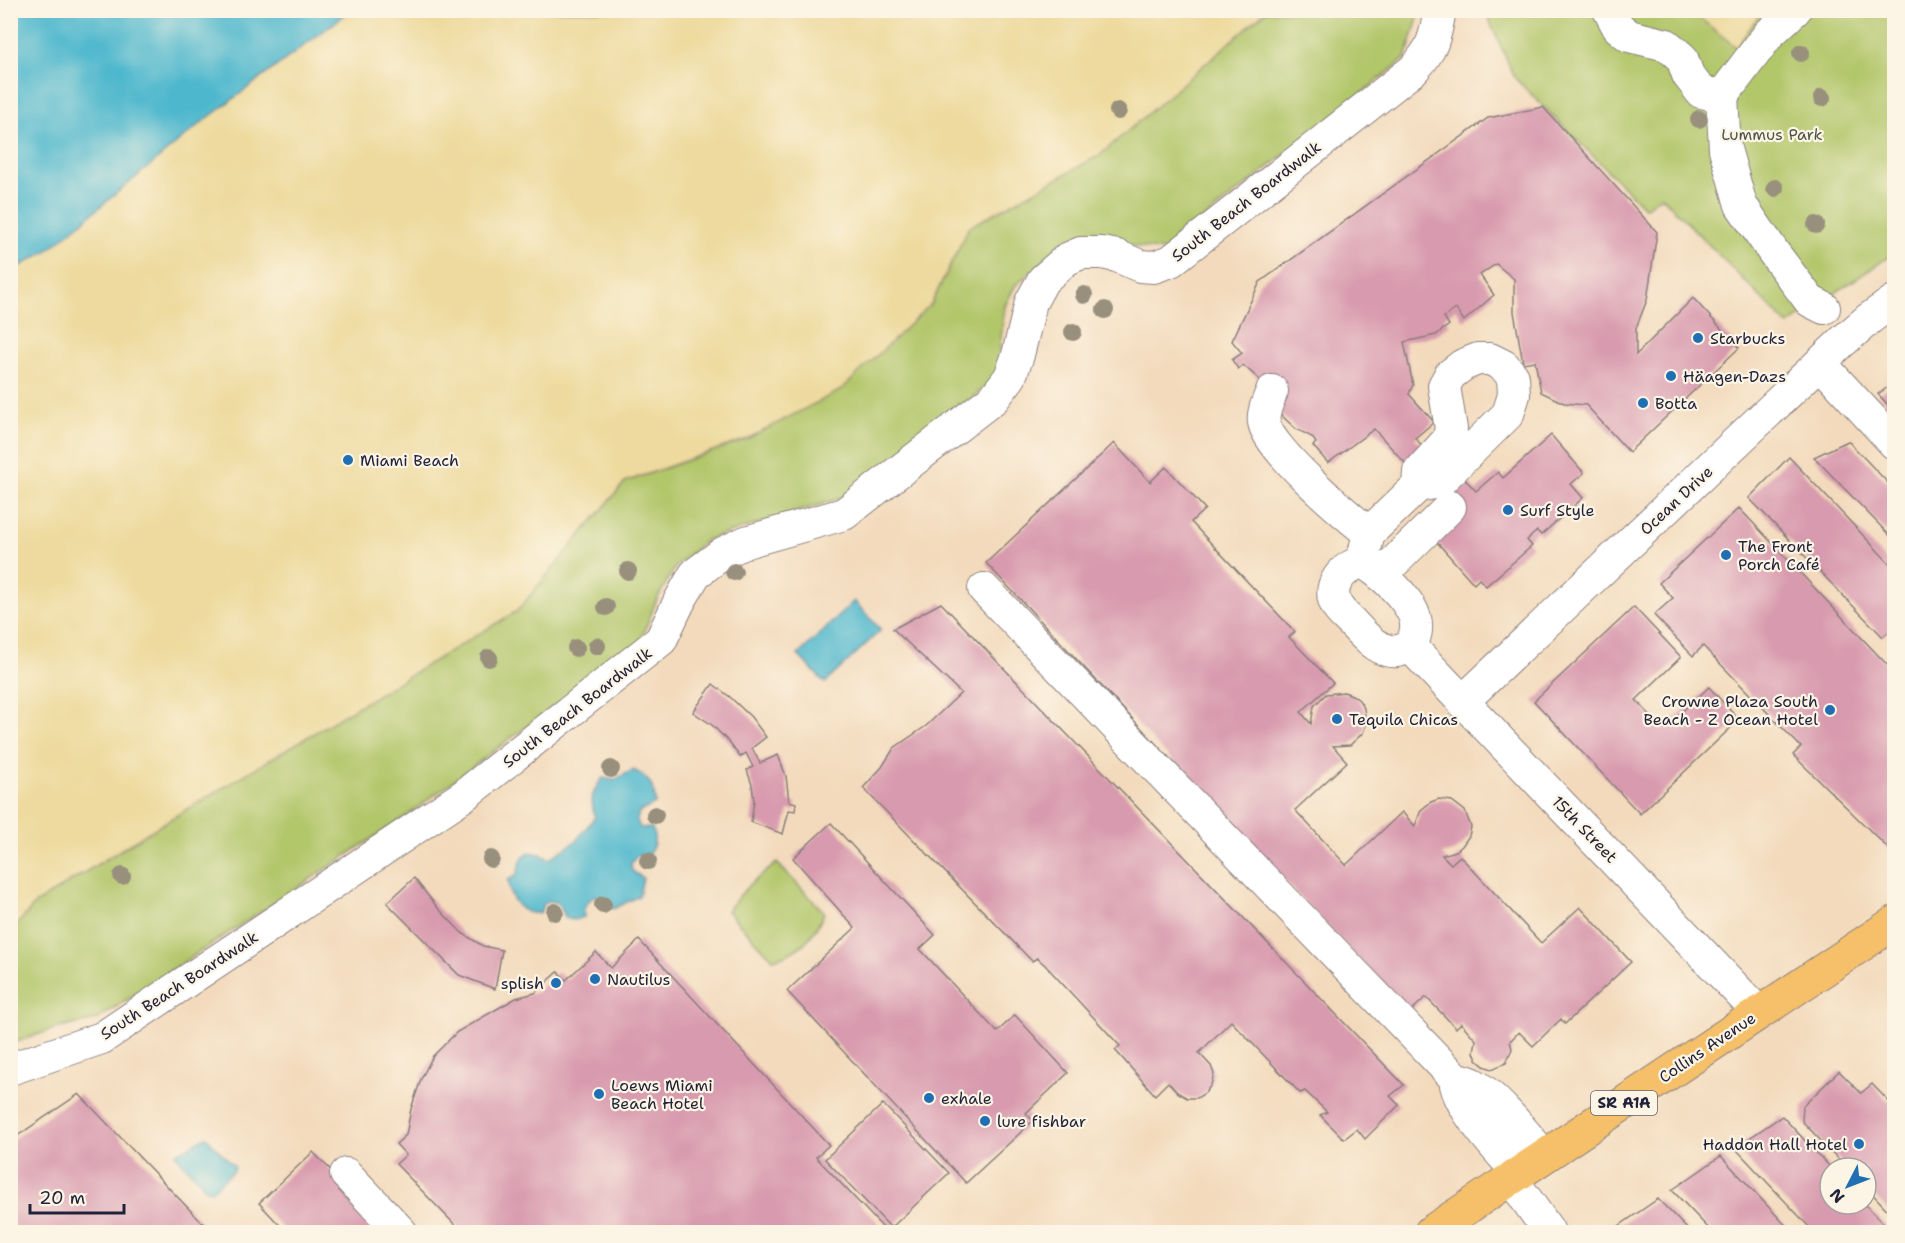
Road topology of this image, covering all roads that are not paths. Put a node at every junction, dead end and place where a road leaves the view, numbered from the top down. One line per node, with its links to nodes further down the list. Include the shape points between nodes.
1 (1440, 10): 18 (street, South Beach Boardwalk, via 1434,40 1413,70 1171,261 1154,267 1140,266 1110,254 1081,253 1067,259 1042,280 1031,302 1010,376 994,398 871,495 844,514 746,542 723,553 695,574 661,640 464,796 102,1038)
2 (1609, 10): 4 (street, via 1618,27 1629,36 1667,45 1682,58 1688,75 1701,92)
3 (1794, 10): 4 (street, via 1769,34)
4 (1722, 96): 6 (street, via 1725,149 1741,205 1810,301)
5 (1894, 301): 7 (street, Ocean Drive)
6 (1824, 308)
7 (1820, 363): 9 (street); 15 (street, Ocean Drive)
8 (1272, 391): 12 (street, via 1263,421 1271,440 1333,504)
9 (1894, 443)
10 (1418, 486): 12 (street)
11 (1450, 507): 12 (street)
12 (1371, 557): 14 (street, via 1410,606 1417,622); 14 (street, via 1351,565 1340,575 1334,586 1338,608 1373,644 1396,651)
13 (984, 589): 19 (street, via 1455,1078 1474,1084 1509,1115)
14 (1410, 646): 15 (street, 15th Street)
15 (1462, 702): 17 (street, 15th Street)
16 (1894, 923): 17 (main road, Collins Avenue / SR A1A)
17 (1759, 1013): 19 (main road, Collins Avenue / SR A1A)
18 (10, 1069)
19 (1525, 1169): 21 (main road, Collins Avenue / SR A1A); 23 (street)
20 (346, 1174): 22 (street)
21 (1434, 1232)
22 (401, 1233)
23 (1547, 1233)

